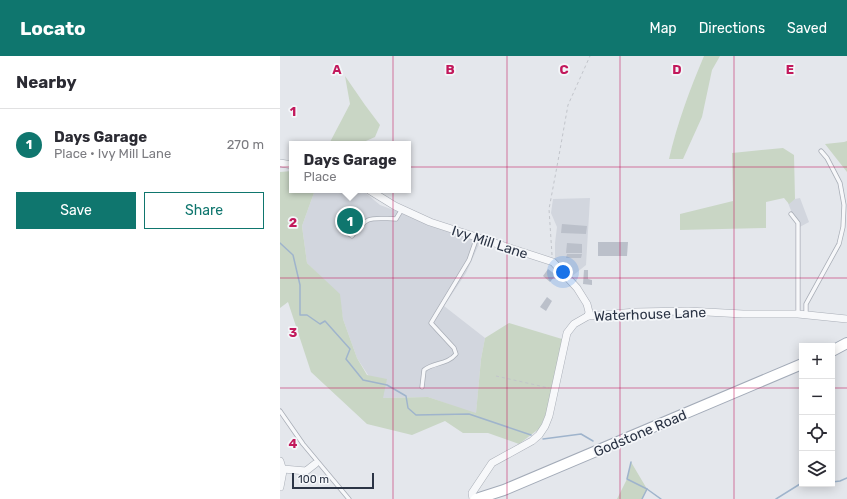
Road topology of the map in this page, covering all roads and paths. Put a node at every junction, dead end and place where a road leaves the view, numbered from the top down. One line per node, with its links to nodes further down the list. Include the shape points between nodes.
1 (590, 56): 8 (path, via 568,105 550,203)
2 (821, 151): 10 (lane, via 840,183 844,205 843,227 839,244 806,304)
3 (374, 193): 4 (street, Ivy Mill Lane)
4 (402, 210): 6 (lane, via 396,219 370,218 363,222 352,236); 7 (street, Ivy Mill Lane)
5 (791, 214): 9 (lane, via 798,223)
6 (339, 226)
7 (477, 237): 8 (street, Ivy Mill Lane); 17 (lane, via 467,264 431,323 454,348 456,354 446,362 424,370)
8 (553, 262): 11 (street, Ivy Mill Lane, via 577,288 587,304)
9 (798, 314): 10 (street, Waterhouse Lane); 11 (street, Waterhouse Lane, via 688,311)
10 (806, 315): 12 (street, Waterhouse Lane)
11 (588, 316): 18 (street, Waterhouse Lane, via 574,324 567,333)
12 (847, 319)
13 (847, 343): 14 (main road)
14 (835, 349)
15 (799, 365): 25 (main road, Godstone Road, via 504,490)
16 (496, 376): 18 (path)
17 (422, 387)
18 (555, 390): 25 (street, Waterhouse Lane, via 549,416 539,435 492,463 472,493)
19 (280, 411): 24 (lane, via 303,444)
20 (280, 461): 22 (street)
21 (315, 464): 22 (street, via 306,471)
22 (283, 469): 23 (street)
23 (280, 487)
24 (349, 499)
25 (475, 499)

